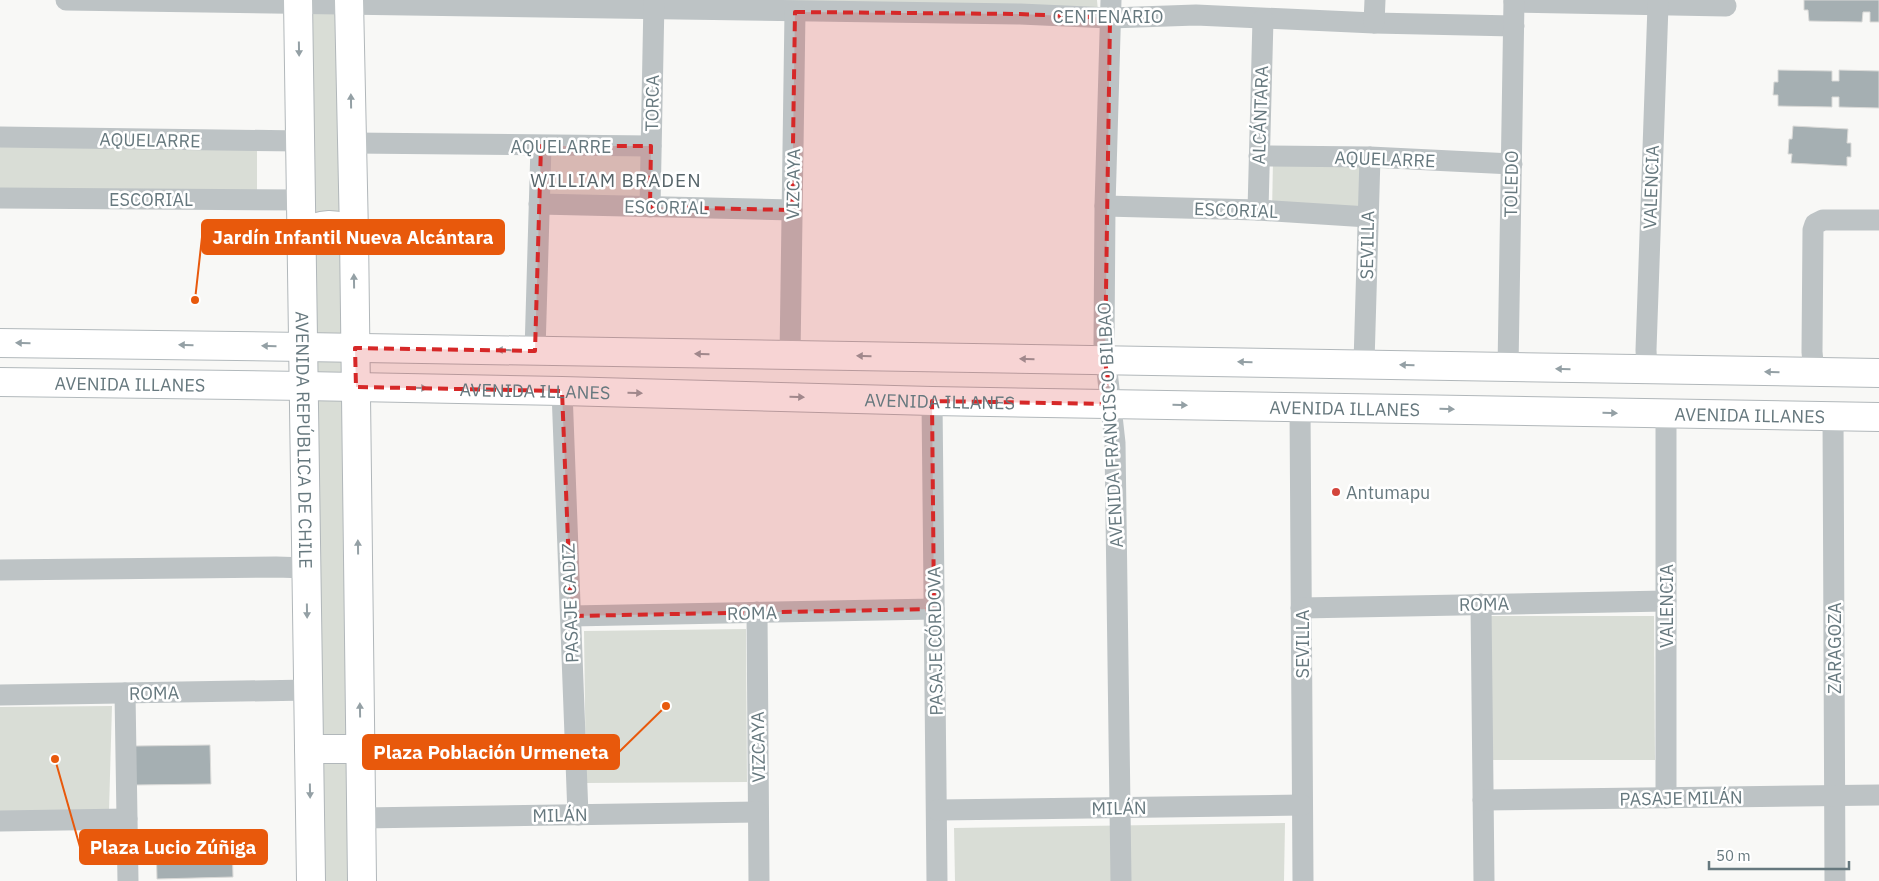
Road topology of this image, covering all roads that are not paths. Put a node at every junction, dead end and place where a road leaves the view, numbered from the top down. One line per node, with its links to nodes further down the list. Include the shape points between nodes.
1 (66, 0): 3 (street, CENTENARIO)
2 (1374, 0): 13 (street)
3 (251, 1): 4 (street, CENTENARIO)
4 (298, 1): 6 (street, CENTENARIO); 16 (main road, AVENIDA REPÚBLICA DE CHILE, one-way to 16)
5 (1514, 1): 8 (street); 14 (street, TOLEDO)
6 (349, 2): 7 (street, CENTENARIO); 17 (main road, one-way to 6)
7 (654, 5): 11 (street, CENTENARIO); 19 (street, TORCA)
8 (1658, 5): 9 (street); 42 (street, VALENCIA)
9 (1726, 6)
10 (1111, 9): 11 (street, CENTENARIO, via 1020,14); 12 (street, CENTENARIO); 26 (street, AVENIDA FRANCISCO BILBAO)
11 (795, 12): 28 (street, VIZCAYA)
12 (1264, 19): 13 (street, CENTENARIO); 20 (street, ALCÁNTARA)
13 (1374, 23): 14 (street, CENTENARIO)
14 (1514, 26): 22 (street, TOLEDO)
15 (0, 138): 16 (street, AQUELARRE)
16 (301, 141): 24 (main road, AVENIDA REPÚBLICA DE CHILE)
17 (352, 143): 18 (street, AQUELARRE); 33 (main road)
18 (541, 146): 19 (street, AQUELARRE); 25 (street)
19 (651, 146): 27 (street, TORCA)
20 (1259, 156): 21 (street, AQUELARRE); 29 (street, ALCÁNTARA)
21 (1370, 157): 22 (street, AQUELARRE); 30 (street, SEVILLA)
22 (1512, 164): 41 (street, TOLEDO)
23 (0, 198): 24 (street, ESCORIAL)
24 (302, 200): 32 (main road, AVENIDA REPÚBLICA DE CHILE)
25 (539, 204): 27 (street, ESCORIAL); 37 (street)
26 (1105, 206): 29 (street, ESCORIAL); 39 (street, AVENIDA FRANCISCO BILBAO)
27 (650, 207): 28 (street, ESCORIAL)
28 (792, 210): 38 (street, VIZCAYA)
29 (1258, 210): 30 (street, ESCORIAL)
30 (1368, 217): 40 (street, SEVILLA)
31 (1879, 220): 43 (street, via 1823,220 1815,224 1812,342)
32 (303, 234): 33 (main road, via 329,225 348,229); 35 (main road, AVENIDA REPÚBLICA DE CHILE)
33 (354, 234): 36 (main road, one-way to 33)
34 (0, 343): 35 (main road, one-way to 34)
35 (304, 347): 36 (main road); 46 (main road, AVENIDA REPÚBLICA DE CHILE)
36 (355, 348): 37 (main road, one-way to 36); 47 (main road)
37 (535, 351): 38 (main road, one-way to 37)
38 (790, 355): 39 (main road, one-way to 38)
39 (1105, 361): 40 (main road, one-way to 39); 50 (street, AVENIDA FRANCISCO BILBAO)
40 (1364, 364): 41 (main road, one-way to 40)
41 (1508, 368): 42 (main road, one-way to 41)
42 (1647, 370): 43 (main road, one-way to 42)
43 (1826, 372): 44 (main road); 53 (main road, via 1832,390)
44 (1879, 373)
45 (0, 382): 46 (main road, AVENIDA ILLANES)
46 (304, 386): 47 (main road, AVENIDA ILLANES); 55 (main road, AVENIDA REPÚBLICA DE CHILE)
47 (356, 387): 48 (main road, AVENIDA ILLANES, one-way to 48); 67 (main road, one-way to 47)
48 (562, 390): 49 (main road, AVENIDA ILLANES, one-way to 49); 62 (street, PASAJE CADIZ)
49 (932, 401): 50 (main road, AVENIDA ILLANES); 60 (street, PASAJE CÓRDOVA)
50 (1112, 404): 51 (main road, AVENIDA ILLANES, one-way to 51); 73 (street, AVENIDA FRANCISCO BILBAO)
51 (1300, 406): 52 (main road, AVENIDA ILLANES, one-way to 52); 59 (street, SEVILLA)
52 (1666, 414): 53 (main road, AVENIDA ILLANES); 57 (street, VALENCIA)
53 (1833, 415): 54 (main road, AVENIDA ILLANES); 69 (street, ZARAGOZA)
54 (1879, 417)
55 (306, 568): 56 (street); 63 (main road, AVENIDA REPÚBLICA DE CHILE, one-way to 63)
56 (0, 570)
57 (1666, 601): 58 (street, ROMA); 70 (street, VALENCIA)
58 (1481, 604): 59 (street, ROMA); 71 (street)
59 (1301, 608): 72 (street, SEVILLA)
60 (934, 609): 61 (street, ROMA); 74 (street, PASAJE CÓRDOVA)
61 (756, 612): 62 (street, ROMA); 75 (street, VIZCAYA)
62 (570, 616): 76 (street, PASAJE CADIZ)
63 (308, 690): 64 (street, ROMA); 66 (main road, AVENIDA REPÚBLICA DE CHILE)
64 (125, 693): 65 (street, ROMA); 78 (street)
65 (0, 695)
66 (309, 749): 67 (main road); 81 (main road, AVENIDA REPÚBLICA DE CHILE, one-way to 81)
67 (360, 749): 77 (main road)
68 (1879, 795): 69 (street, PASAJE MILÁN)
69 (1834, 796): 70 (street, PASAJE MILÁN); 88 (street, ZARAGOZA)
70 (1666, 798): 71 (street, PASAJE MILÁN)
71 (1483, 800): 87 (street)
72 (1302, 805): 73 (street, MILÁN); 86 (street, SEVILLA)
73 (1120, 808): 74 (street, MILÁN); 85 (street, AVENIDA FRANCISCO BILBAO)
74 (937, 810): 84 (street, PASAJE CÓRDOVA)
75 (758, 812): 76 (street, MILÁN); 83 (street, VIZCAYA)
76 (578, 815): 77 (street, MILÁN)
77 (361, 818): 82 (main road)
78 (127, 819): 79 (street); 80 (street)
79 (0, 821)
80 (128, 881)
81 (311, 881)
82 (362, 881)
83 (759, 881)
84 (937, 881)
85 (1121, 881)
86 (1303, 881)
87 (1484, 881)
88 (1835, 881)

